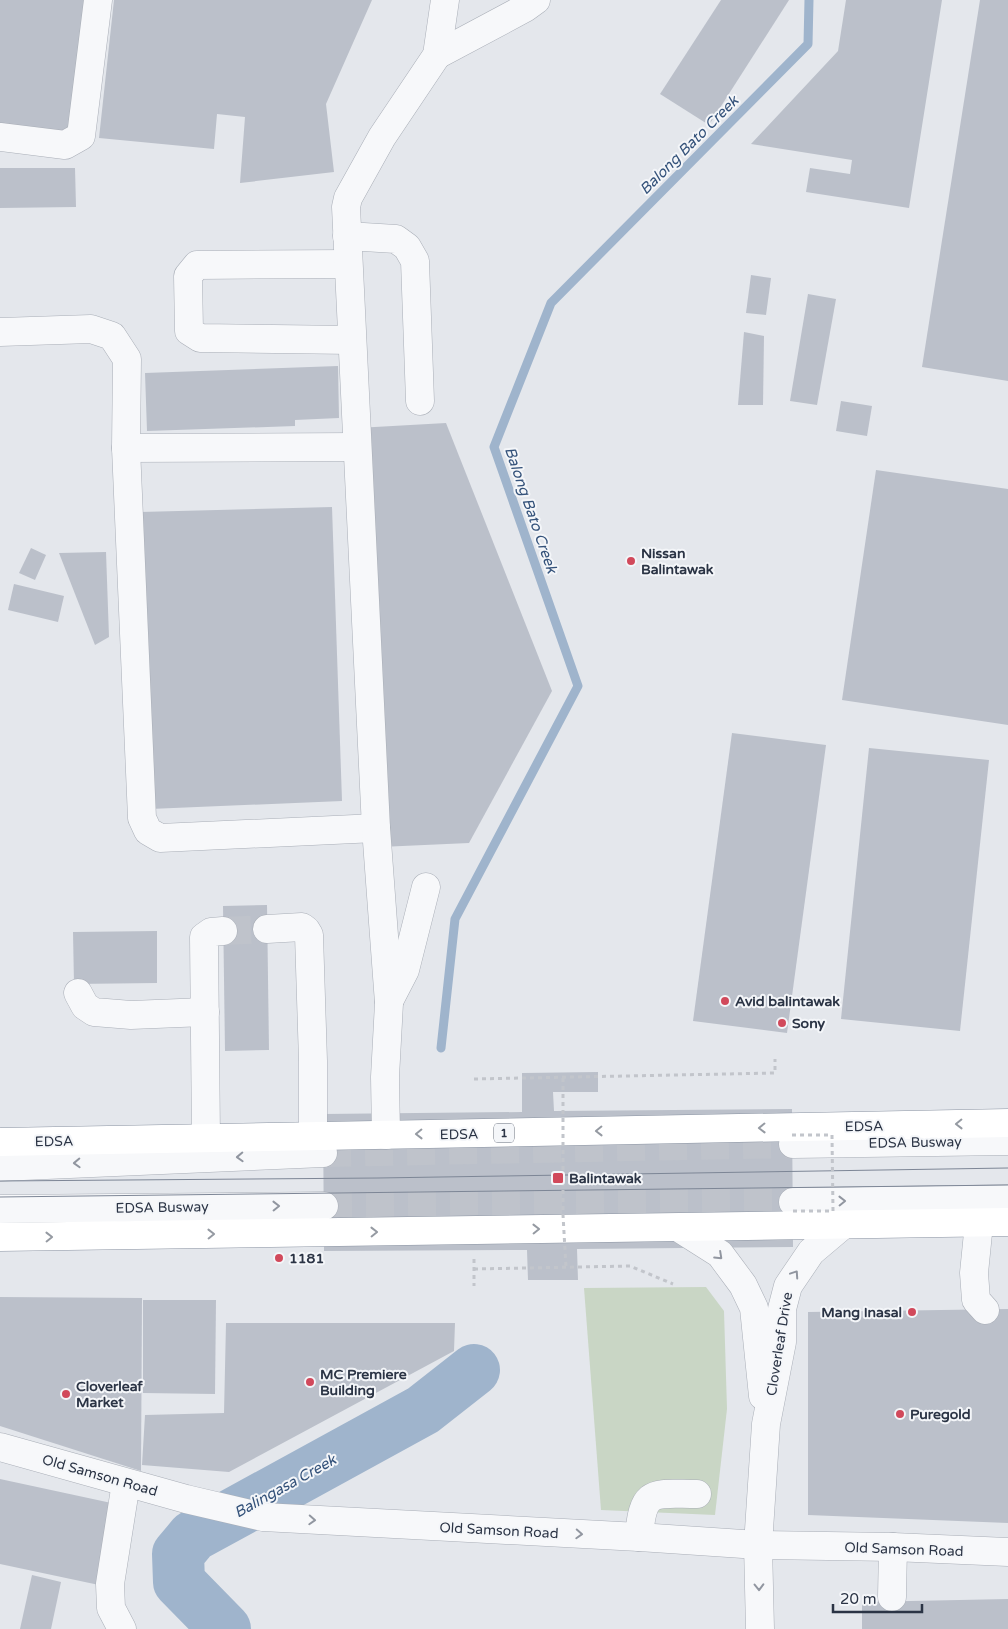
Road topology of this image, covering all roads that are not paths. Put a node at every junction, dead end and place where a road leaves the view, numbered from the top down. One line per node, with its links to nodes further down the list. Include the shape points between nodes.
1 (98, 0): 5 (street, via 81,136 65,145)
2 (445, 0): 4 (street)
3 (536, 0): 4 (street)
4 (437, 55): 6 (street, via 382,137 348,198)
5 (0, 137)
6 (347, 236): 7 (street); 10 (street, via 396,238 415,260)
7 (348, 264): 9 (street); 9 (street, via 197,265 188,276 189,331 200,338)
8 (0, 332): 12 (street, via 91,329 112,336 127,359)
9 (352, 340): 11 (street)
10 (420, 401)
11 (357, 447): 12 (street); 13 (street)
12 (126, 448): 13 (street, via 142,818 148,831 160,838)
13 (376, 828): 18 (street)
14 (426, 887): 18 (street, via 405,970)
15 (267, 929): 26 (street, via 302,927 309,935)
16 (222, 931): 19 (street, via 211,932 204,937)
17 (78, 993): 19 (street, via 85,1006 94,1012 131,1015)
18 (389, 1002): 21 (street)
19 (205, 1012): 22 (street)
20 (1008, 1122): 21 (highway, EDSA / 1, one-way to 21)
21 (386, 1135): 26 (highway, EDSA / 1)
22 (206, 1138): 25 (highway, EDSA / 1); 26 (highway, EDSA / 1)
23 (792, 1140): 24 (street, EDSA Busway)
24 (1008, 1141)
25 (0, 1142)
26 (318, 1145): 27 (street, one-way to 27)
27 (0, 1167)
28 (1008, 1199): 30 (street, one-way to 28)
29 (324, 1206): 31 (street, EDSA Busway, one-way to 29)
30 (793, 1207)
31 (0, 1209)
32 (1008, 1222): 33 (highway)
33 (979, 1223): 34 (highway); 37 (street, via 974,1272 976,1300)
34 (842, 1225): 35 (highway); 38 (street, Cloverleaf Drive, one-way to 34, via 782,1342 782,1309 788,1286 811,1252)
35 (679, 1228): 36 (highway, one-way to 35); 38 (street, Cloverleaf Drive, one-way to 38, via 720,1254 744,1285 754,1308)
36 (0, 1237)
37 (985, 1310)
38 (766, 1424): 43 (street, Cloverleaf Drive)
39 (0, 1447): 40 (street, Old Samson Road)
40 (126, 1483): 42 (street, Old Samson Road, one-way to 42, via 263,1517); 47 (street, via 110,1584 111,1608)
41 (697, 1494): 42 (street, via 655,1495 646,1502 641,1514)
42 (639, 1537): 43 (street, Old Samson Road)
43 (758, 1545): 44 (street, Old Samson Road); 48 (street, Cloverleaf Drive, one-way to 48)
44 (894, 1547): 45 (street, Old Samson Road); 46 (street)
45 (1008, 1552)
46 (892, 1597)
47 (122, 1629)
48 (760, 1629)

